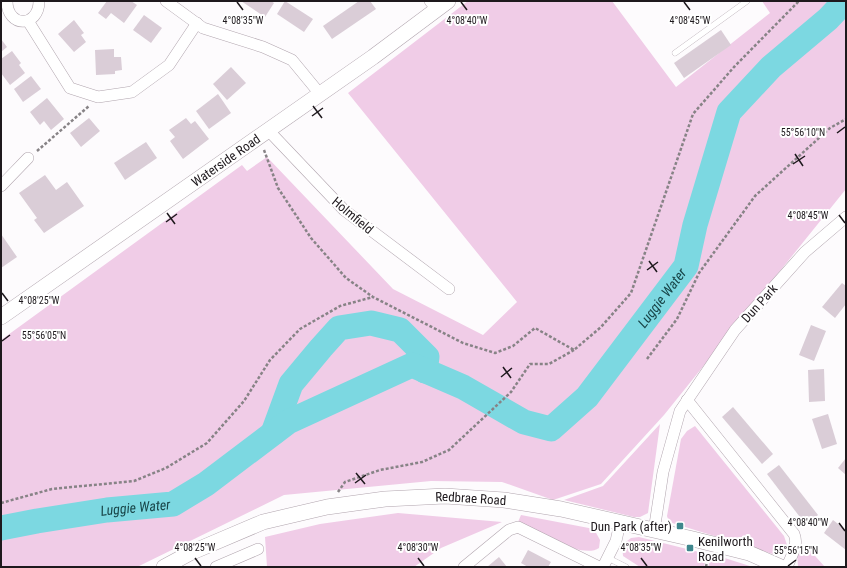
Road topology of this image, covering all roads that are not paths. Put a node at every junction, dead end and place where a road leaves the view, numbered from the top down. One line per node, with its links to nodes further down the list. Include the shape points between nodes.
1 (7, 1): 6 (street, via 8,13 14,19)
2 (39, 1): 6 (street, via 39,9)
3 (166, 1): 7 (street)
4 (747, 1): 8 (lane)
5 (439, 4): 9 (street, Waterside Road)
6 (28, 21): 7 (street, via 70,88 98,97 132,92 169,65)
7 (197, 23): 9 (street, via 203,28 262,47 292,60)
8 (675, 54)
9 (320, 94): 10 (street, Waterside Road)
10 (264, 133): 14 (street, Holmfield, via 344,210); 15 (street, Waterside Road)
11 (28, 158): 12 (street)
12 (1, 186)
13 (846, 217): 16 (street, Dun Park, via 805,252 735,330)
14 (449, 289)
15 (1, 317)
16 (687, 400): 18 (street, Dun Park, via 680,411 663,472); 27 (street, via 794,534 796,545)
17 (620, 523): 18 (street, Redbrae Road); 20 (street, via 616,541); 21 (street, Redbrae Road, via 561,509 504,500 445,496 385,499 327,507 263,522)
18 (654, 531): 26 (street, Redbrae Road, via 749,553)
19 (258, 549): 22 (street)
20 (606, 562): 25 (lane)
21 (164, 567)
22 (216, 567)
23 (464, 567): 24 (street, via 509,530 518,527)
24 (599, 567)
25 (626, 567)
26 (781, 567)
27 (787, 567)

